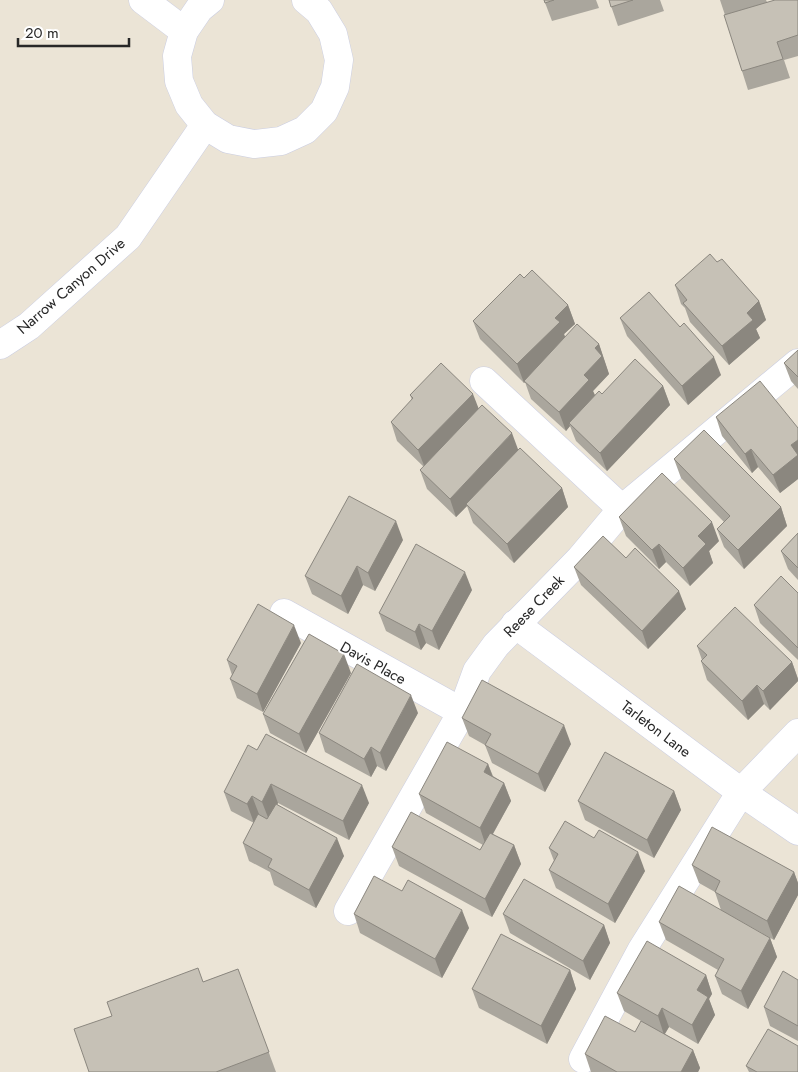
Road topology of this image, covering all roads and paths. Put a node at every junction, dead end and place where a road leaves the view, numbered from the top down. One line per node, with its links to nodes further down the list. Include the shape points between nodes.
1 (143, 0): 4 (street)
2 (210, 0): 4 (street, via 199,8)
3 (306, 0): 5 (street, via 319,11 333,34 339,60 335,87 324,111 305,130 281,141 254,144 228,139)
4 (184, 31): 5 (street, via 177,56 179,81 189,105)
5 (205, 125): 6 (street, Narrow Canyon Drive, via 128,237 30,326)
6 (0, 345)
7 (798, 363): 9 (street, Reese Creek)
8 (484, 381): 9 (street)
9 (622, 509): 11 (street, Reese Creek, via 580,559)
10 (284, 613): 12 (street, Davis Place)
11 (515, 624): 12 (street, Reese Creek, via 478,671); 14 (street, Tarleton Lane)
12 (462, 712): 16 (street, Reese Creek)
13 (798, 733): 14 (street)
14 (741, 792): 15 (street, Tarleton Lane); 17 (street, via 641,952)
15 (798, 831)
16 (348, 911)
17 (583, 1059)

